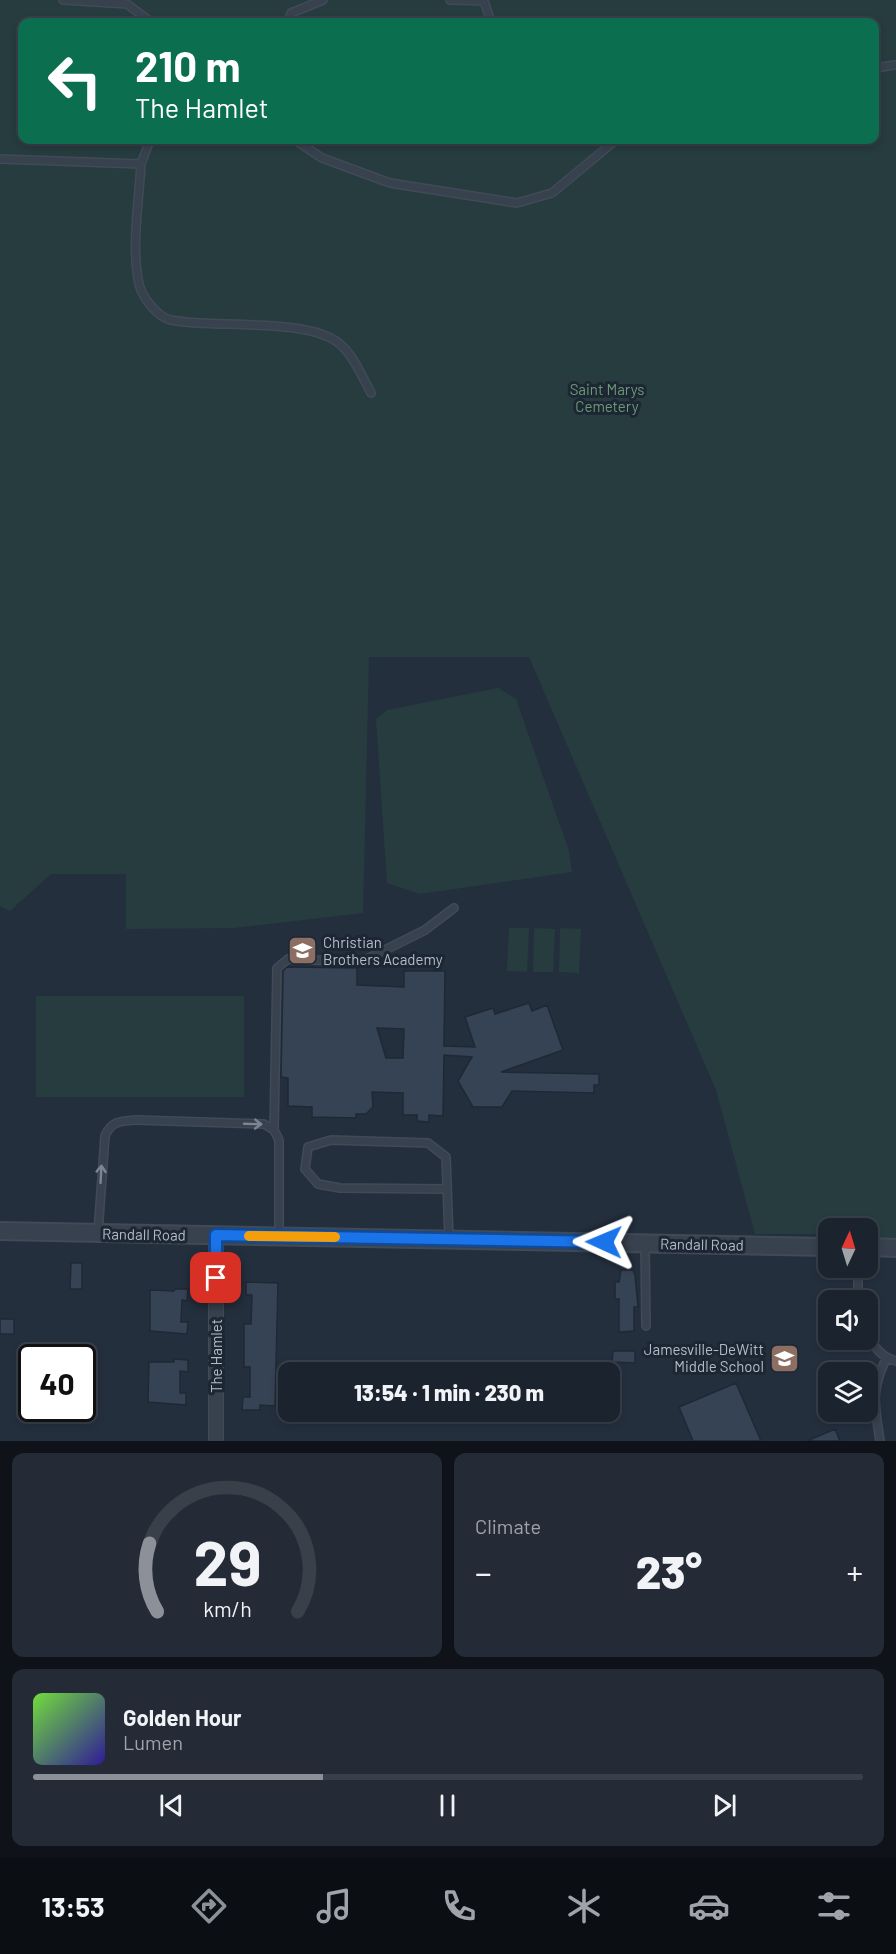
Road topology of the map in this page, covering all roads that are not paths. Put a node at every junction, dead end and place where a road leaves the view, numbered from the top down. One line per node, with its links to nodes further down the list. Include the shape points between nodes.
1 (63, 0): 4 (lane, via 127,4)
2 (323, 0): 5 (lane, via 291,13)
3 (450, 0): 6 (lane, via 484,1)
4 (146, 18)
5 (289, 18)
6 (490, 18)
7 (896, 65): 8 (lane)
8 (879, 67)
9 (148, 144): 13 (lane)
10 (301, 144): 11 (lane, via 322,158 390,183 517,203 552,193)
11 (611, 144)
12 (0, 159): 13 (lane)
13 (141, 164): 14 (lane, via 139,285 154,310 169,320 273,326 322,334 342,346)
14 (371, 393)
15 (454, 908): 16 (lane, via 425,930 361,962 288,959 277,968)
16 (274, 1130): 19 (lane, one-way to 16, via 105,1136 109,1127 119,1121 264,1124); 21 (lane, via 279,1140)
17 (447, 1189): 17 (lane, via 446,1157 428,1143 331,1140 308,1148 305,1169 318,1184 340,1188); 22 (lane)
18 (0, 1231): 19 (street, Randall Road)
19 (98, 1233): 20 (street, Randall Road)
20 (216, 1235): 21 (street, Randall Road); 31 (street, The Hamlet)
21 (279, 1236): 22 (street, Randall Road)
22 (449, 1238): 23 (street, Randall Road)
23 (645, 1243): 24 (street, Randall Road); 27 (lane)
24 (818, 1247)
25 (878, 1247): 26 (street)
26 (896, 1248)
27 (646, 1326)
28 (877, 1350): 29 (lane)
29 (886, 1359): 30 (lane); 32 (lane, via 874,1390)
30 (896, 1361)
31 (216, 1441)
32 (880, 1441)

